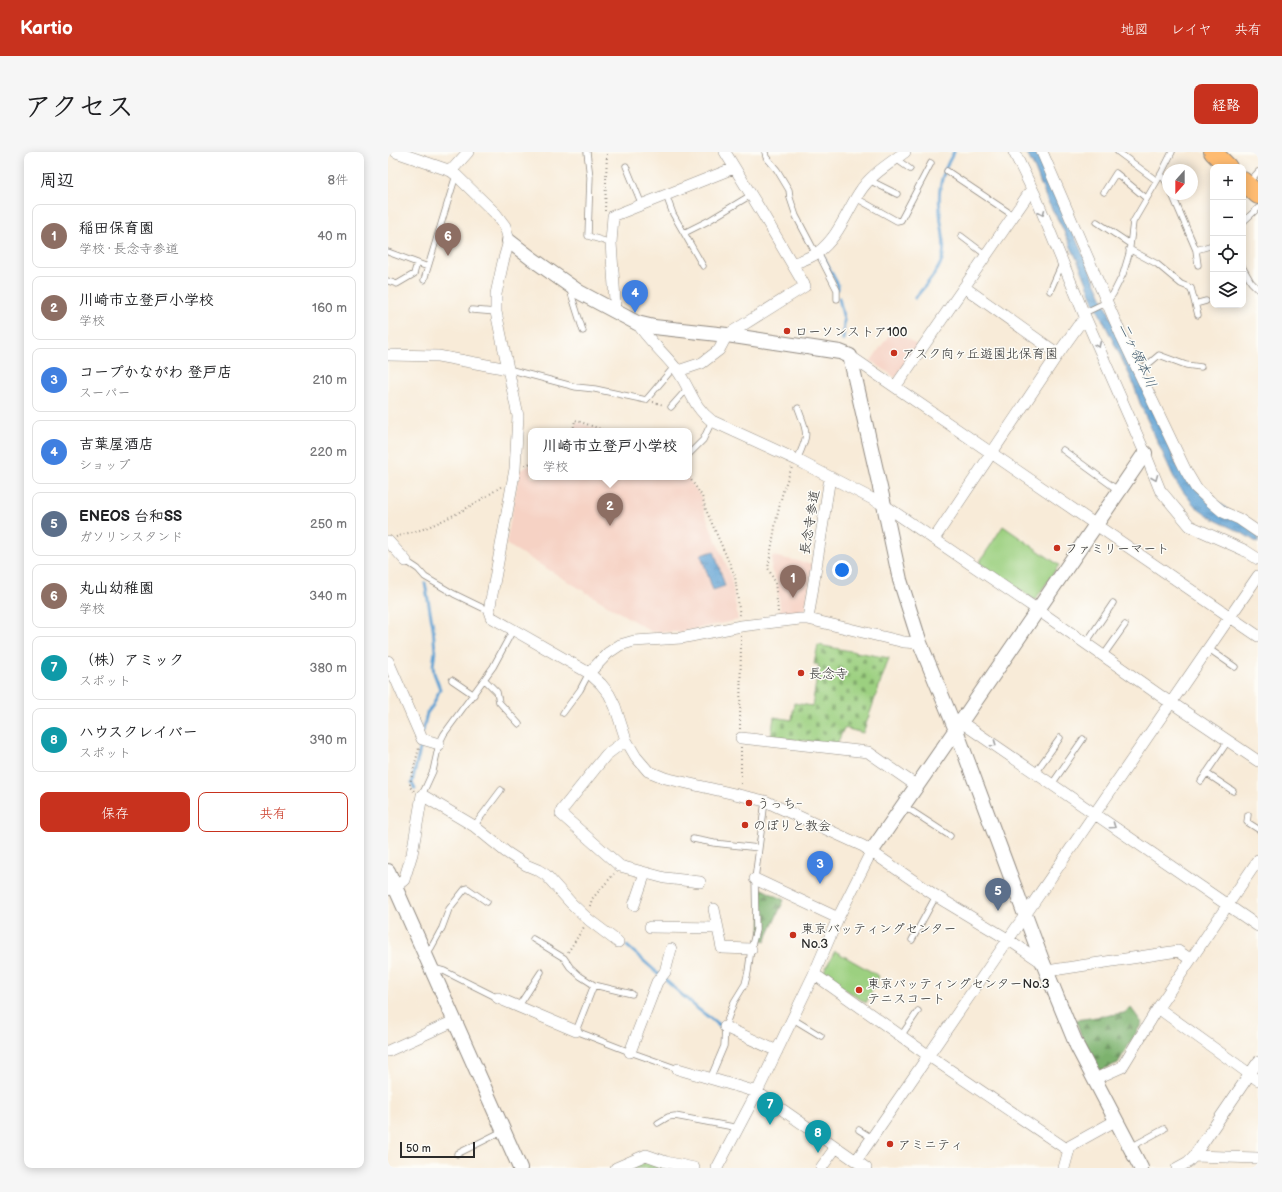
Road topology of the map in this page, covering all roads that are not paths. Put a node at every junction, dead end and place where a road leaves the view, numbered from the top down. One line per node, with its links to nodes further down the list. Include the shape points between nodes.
1 (396, 152): 19 (street)
2 (468, 152): 19 (street)
3 (586, 152): 39 (lane, via 590,177 588,236)
4 (725, 152): 16 (street)
5 (765, 152): 44 (lane, via 789,190 796,216)
6 (906, 152): 12 (street)
7 (1014, 152): 23 (street)
8 (1042, 152): 61 (street)
9 (1118, 152): 22 (lane)
10 (1213, 152): 14 (main road)
11 (1171, 153): 20 (lane)
12 (896, 159): 17 (lane); 21 (street)
13 (931, 163): 28 (lane, via 901,220)
14 (1225, 164)
15 (626, 166): 31 (lane)
16 (734, 168): 26 (street); 27 (street)
17 (910, 169)
18 (948, 171): 33 (lane)
19 (453, 173): 38 (street, via 496,214 505,226); 51 (lane)
20 (1161, 174): 22 (lane)
21 (869, 180): 25 (lane); 28 (street)
22 (1157, 181): 29 (lane)
23 (1032, 189): 33 (street); 46 (street, one-way to 46)
24 (1104, 192): 29 (lane, via 1116,173)
25 (897, 194)
26 (666, 195): 31 (street); 36 (lane)
27 (751, 195): 36 (lane); 48 (street)
28 (856, 198): 44 (street, via 826,246)
29 (1146, 198): 40 (lane, via 1133,222)
30 (1175, 200): 42 (lane)
31 (642, 205): 39 (street, via 613,216)
32 (1258, 208): 34 (lane)
33 (1014, 216): 45 (street)
34 (1246, 219)
35 (1097, 222): 40 (lane)
36 (684, 233): 50 (lane)
37 (961, 236): 45 (lane)
38 (509, 241): 55 (street); 65 (street, via 496,294)
39 (611, 244): 64 (street)
40 (1130, 246): 61 (lane, via 1123,274); 62 (lane, via 1181,284 1191,288)
41 (1210, 246): 42 (lane)
42 (1196, 250): 49 (lane)
43 (388, 252): 47 (lane)
44 (817, 253): 48 (street); 59 (lane, via 837,290)
45 (986, 255): 56 (street)
46 (1063, 262): 58 (lane); 67 (street)
47 (417, 263): 51 (lane); 54 (lane, via 414,274 397,284)
48 (792, 264): 70 (street, via 805,286)
49 (1198, 265)
50 (703, 266)
51 (428, 267): 53 (lane)
52 (1245, 272): 57 (lane)
53 (424, 280)
54 (388, 281)
55 (569, 285): 64 (street); 69 (lane)
56 (964, 287): 71 (street); 78 (street)
57 (1258, 289)
58 (1050, 291)
59 (837, 299)
60 (1206, 301): 62 (lane)
61 (1107, 302): 67 (lane); 77 (street)
62 (1195, 304): 66 (lane)
63 (472, 310): 65 (lane)
64 (614, 311): 68 (street)
65 (496, 312): 75 (street)
66 (1198, 315)
67 (1085, 316): 71 (street); 86 (street, one-way to 86)
68 (637, 324): 70 (street); 76 (street)
69 (583, 332)
70 (727, 336): 73 (street, via 840,352); 76 (street, via 719,350 702,363)
71 (1058, 354): 85 (street)
72 (388, 355): 75 (street, via 438,356)
73 (850, 356): 78 (street); 90 (street)
74 (1201, 367): 77 (lane, via 1186,365 1159,355)
75 (508, 369): 76 (lane, via 576,388 595,389 646,400); 100 (street, via 518,416 515,468)
76 (676, 369): 79 (street)
77 (1138, 370): 92 (street, via 1196,488 1222,512)
78 (895, 386): 85 (street)
79 (687, 388): 80 (lane); 82 (street, via 702,414)
80 (671, 407)
81 (798, 408): 87 (lane, via 807,435)
82 (712, 421): 84 (lane, via 703,440); 87 (street)
83 (1063, 450): 89 (lane)
84 (692, 451)
85 (991, 453): 91 (street); 94 (street)
86 (1145, 453): 89 (street); 95 (street, one-way to 95, via 1160,490 1190,526)
87 (796, 460): 88 (street)
88 (830, 477): 90 (street); 102 (street, 長念寺参道)
89 (1119, 491): 91 (street)
90 (884, 504): 94 (street); 106 (street, via 900,580)
91 (1097, 525): 99 (street); 101 (street)
92 (1256, 529)
93 (390, 539): 96 (street)
94 (934, 539): 99 (street)
95 (1258, 559)
96 (406, 561): 100 (lane, via 454,594)
97 (1258, 576): 101 (street)
98 (1113, 603): 107 (lane)
99 (1038, 610): 107 (street); 119 (street)
100 (489, 611): 104 (street, via 491,617)
101 (1230, 617): 105 (street); 108 (street)
102 (808, 619): 106 (street, via 904,642); 112 (street, via 620,644)
103 (1125, 625): 109 (lane)
104 (512, 630): 112 (street); 114 (lane)
105 (1258, 636)
106 (920, 643): 119 (street)
107 (1086, 643): 109 (street)
108 (1209, 649): 111 (lane); 116 (street)
109 (1103, 656): 116 (street)
110 (388, 661): 125 (street, via 424,740)
111 (1235, 667)
112 (589, 673): 117 (lane); 123 (street, via 601,684 616,706)
113 (452, 680): 115 (lane)
114 (485, 680): 115 (lane); 118 (lane, via 497,692 498,702)
115 (474, 695): 125 (lane)
116 (1172, 703): 124 (street); 137 (street)
117 (563, 713)
118 (518, 724)
119 (959, 726): 127 (street, one-way to 127); 131 (street); 156 (street)
120 (740, 738): 131 (street, via 868,752)
121 (1060, 738): 127 (lane)
122 (1083, 739): 130 (lane)
123 (626, 740): 135 (street, via 641,764 658,776); 147 (street, via 606,755 561,814 620,866)
124 (1228, 741): 126 (street); 128 (lane)
125 (439, 744): 134 (lane, via 433,770)
126 (1258, 761)
127 (1034, 773): 130 (street)
128 (1206, 774): 129 (lane); 133 (lane)
129 (1201, 781)
130 (1052, 784): 137 (street)
131 (917, 786): 136 (street)
132 (501, 790): 139 (lane)
133 (1233, 792)
134 (422, 795): 139 (street); 150 (street, via 412,854 404,880)
135 (765, 801): 143 (lane); 144 (street)
136 (904, 806): 141 (lane); 144 (street)
137 (1096, 814): 154 (street, one-way to 154); 156 (street)
138 (1248, 815): 140 (lane, via 1247,822)
139 (474, 826): 164 (street, via 526,866 546,875 589,920)
140 (1258, 829)
141 (950, 836)
142 (693, 839): 143 (lane)
143 (759, 848): 148 (lane)
144 (871, 852): 151 (street); 157 (street)
145 (1258, 860): 154 (street)
146 (388, 871): 150 (street)
147 (645, 873): 149 (street); 153 (street)
148 (755, 879): 157 (street); 166 (lane, via 756,930)
149 (700, 882)
150 (392, 888): 168 (street)
151 (936, 896): 162 (lane); 163 (street)
152 (487, 902): 168 (lane, via 465,889 449,909 431,948)
153 (634, 905)
154 (1228, 905): 159 (street); 167 (street)
155 (714, 909): 160 (street)
156 (1026, 916): 163 (street); 169 (street)
157 (838, 918): 171 (street)
158 (650, 926): 160 (street)
159 (1258, 926)
160 (718, 928): 166 (street, via 722,948)
161 (533, 939): 172 (lane, via 564,958 570,967)
162 (912, 940)
163 (1009, 940): 169 (street); 187 (street)
164 (618, 942)
165 (671, 949): 186 (street)
166 (751, 949): 180 (lane, via 746,984 734,1002)
167 (1190, 959): 169 (street, via 1178,951); 176 (street)
168 (428, 961): 174 (lane); 179 (street)
169 (1045, 967): 192 (street, via 1077,1046)
170 (541, 972): 175 (lane)
171 (814, 974): 178 (street); 183 (street)
172 (594, 985): 173 (lane); 181 (lane)
173 (632, 994)
174 (498, 998): 175 (street)
175 (518, 1007): 181 (street)
176 (1158, 1008): 190 (street); 192 (street, via 1122,1067)
177 (918, 1011): 183 (lane)
178 (793, 1019): 182 (lane); 185 (street)
179 (454, 1020): 184 (street); 198 (street)
180 (725, 1027): 185 (street); 191 (lane, via 724,1046)
181 (576, 1031): 186 (lane)
182 (821, 1036)
183 (901, 1036): 187 (street)
184 (388, 1051)
185 (777, 1051): 193 (street)
186 (630, 1052): 189 (lane)
187 (929, 1056): 200 (street); 203 (street)
188 (1258, 1062): 190 (street)
189 (678, 1069): 191 (street)
190 (1254, 1077): 205 (street)
191 (710, 1079): 193 (street)
192 (1095, 1079): 194 (street)
193 (757, 1092): 196 (street); 201 (street)
194 (1115, 1121): 202 (street); 203 (street, via 1070,1146)
195 (658, 1123): 196 (lane, via 675,1116)
196 (740, 1128): 211 (street)
197 (1164, 1129): 202 (lane)
198 (503, 1130): 204 (lane); 208 (street)
199 (859, 1130): 200 (lane)
200 (872, 1138): 207 (street)
201 (836, 1147): 207 (street); 212 (street)
202 (1130, 1147): 215 (street)
203 (1068, 1150): 214 (street)
204 (456, 1154)
205 (1194, 1156): 206 (street); 216 (street)
206 (1258, 1158)
207 (856, 1161): 213 (street)
208 (520, 1168)
209 (616, 1168): 210 (street, via 646,1155)
210 (694, 1168)
211 (717, 1168)
212 (821, 1168)
213 (866, 1168)
214 (1064, 1168)
215 (1141, 1168)
216 (1177, 1168)

